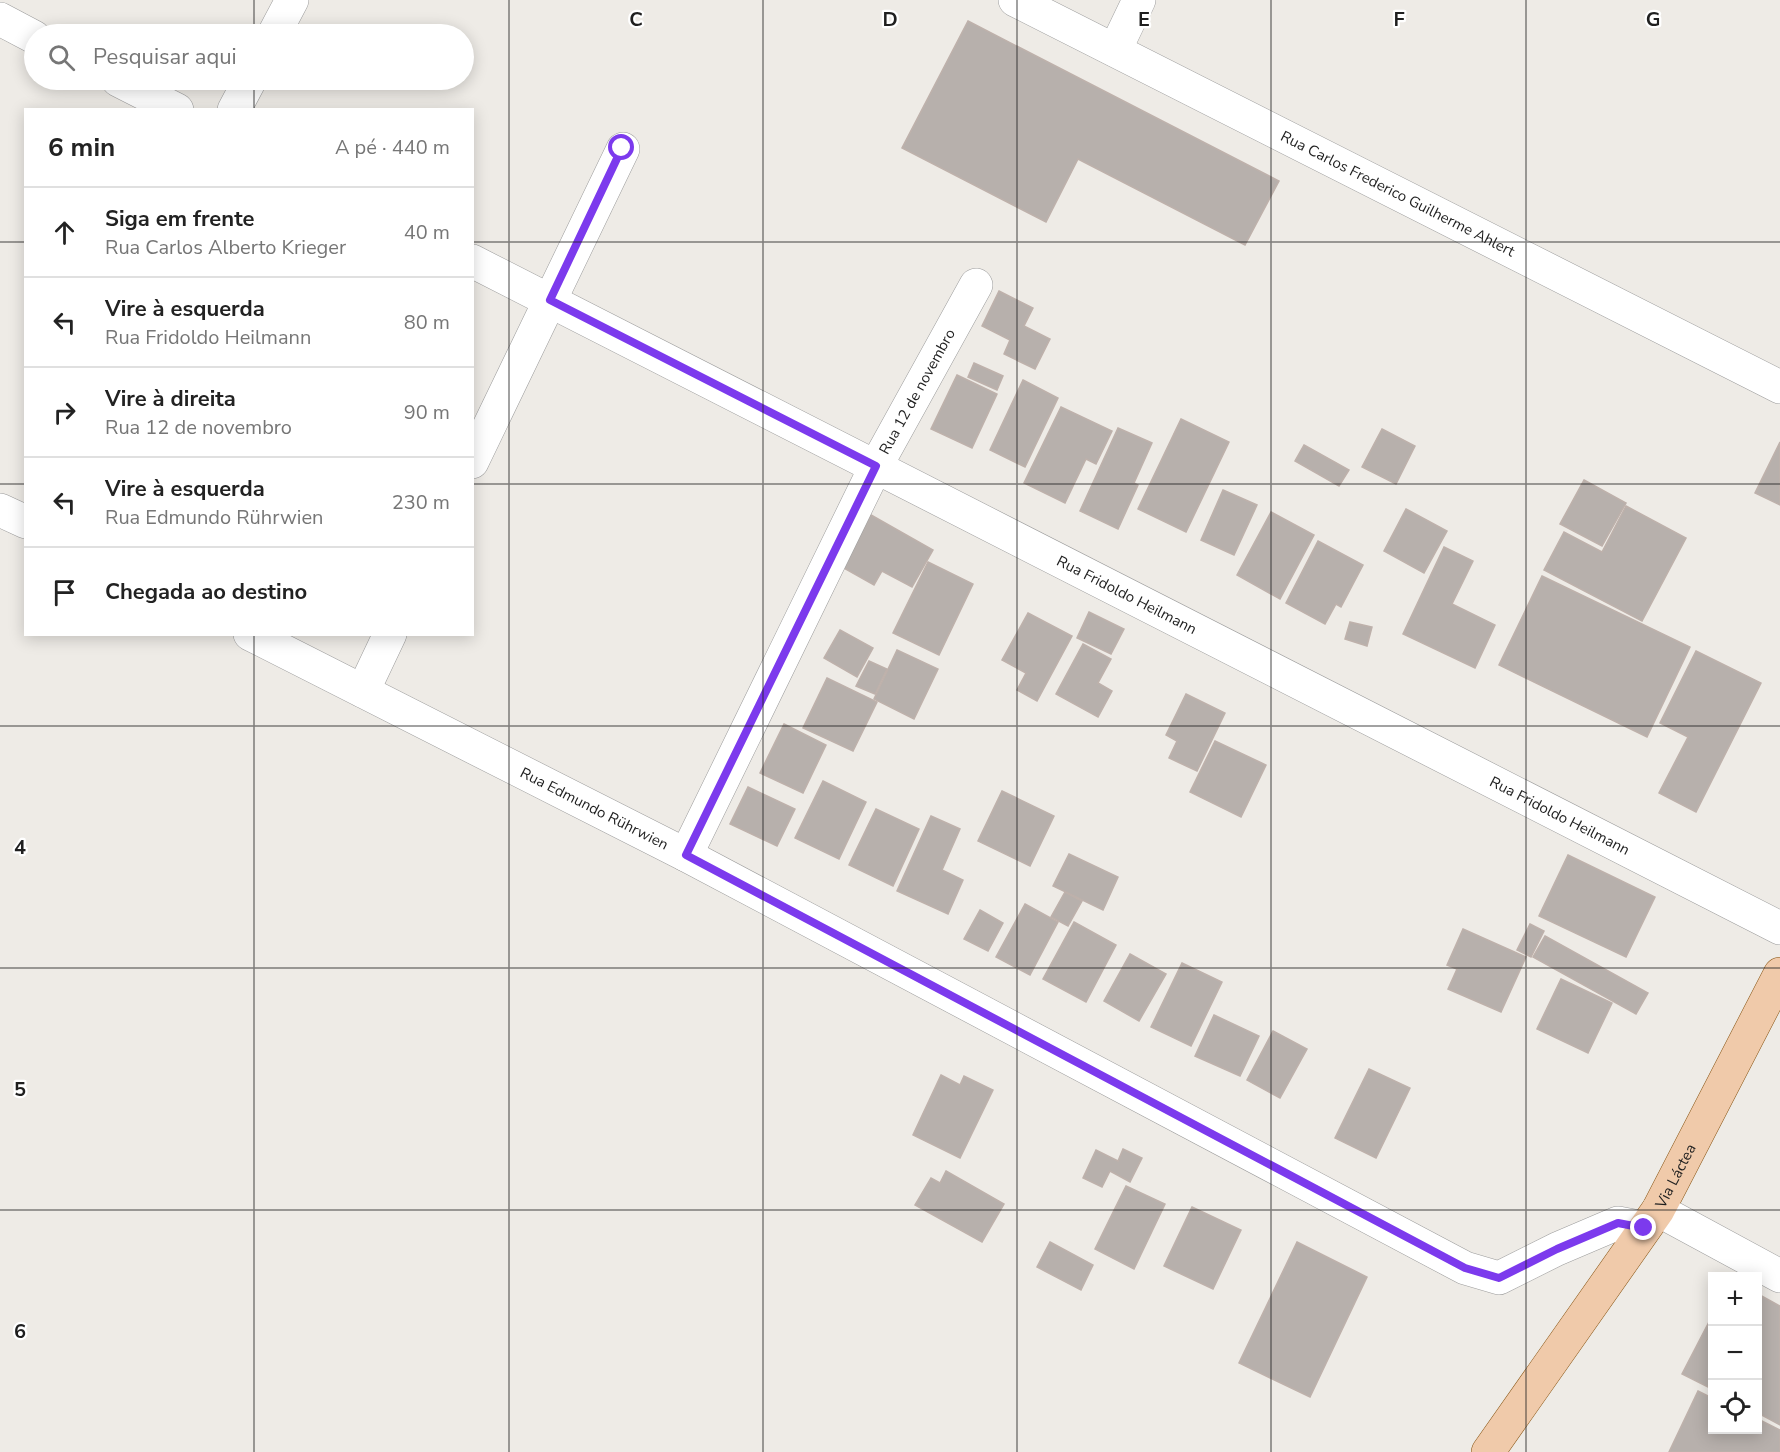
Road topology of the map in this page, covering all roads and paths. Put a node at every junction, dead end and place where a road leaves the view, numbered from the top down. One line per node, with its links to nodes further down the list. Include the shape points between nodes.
1 (292, 0): 5 (street)
2 (1015, 0): 7 (street, Rua Carlos Frederico Guilherme Ahlert)
3 (1139, 0): 7 (street)
4 (0, 19): 6 (street)
5 (279, 24)
6 (24, 32)
7 (1115, 50): 16 (street, Rua Carlos Frederico Guilherme Ahlert)
8 (138, 90): 10 (street)
9 (245, 90): 11 (street)
10 (173, 108)
11 (235, 108)
12 (622, 148): 15 (street)
13 (474, 262): 15 (street, Rua Fridoldo Heilmann)
14 (976, 285): 18 (street, Rua 12 de novembro)
15 (550, 300): 17 (street); 18 (street, Rua Fridoldo Heilmann)
16 (1780, 387)
17 (474, 458)
18 (876, 466): 24 (street, Rua 12 de novembro); 25 (street, Rua Fridoldo Heilmann)
19 (0, 510): 20 (street)
20 (24, 521)
21 (254, 636): 23 (street, Rua Edmundo Rührwien)
22 (389, 636): 23 (street)
23 (363, 691): 24 (street, Rua Edmundo Rührwien)
24 (686, 855): 27 (street, Rua Edmundo Rührwien, via 1465,1268 1499,1278 1618,1223)
25 (1780, 928)
26 (1780, 974): 27 (main road, Via Láctea)
27 (1651, 1219): 28 (street); 29 (main road, Via Láctea)
28 (1780, 1276)
29 (1488, 1452)

